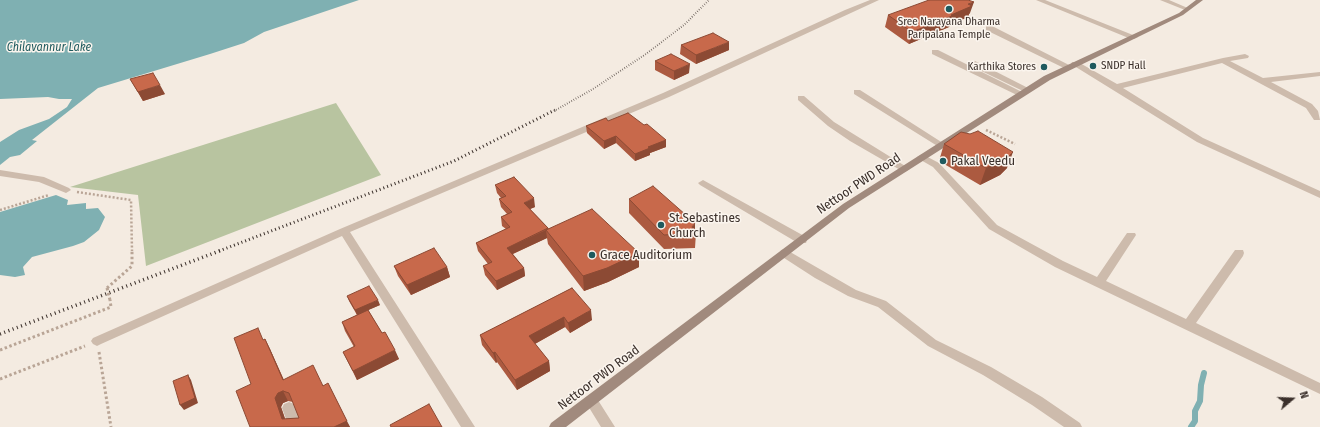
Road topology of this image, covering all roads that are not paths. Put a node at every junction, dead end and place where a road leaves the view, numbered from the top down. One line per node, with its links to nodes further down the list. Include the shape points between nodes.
1 (876, 0): 27 (street, via 666,94)
2 (1039, 0): 7 (street)
3 (1163, 0): 5 (street)
4 (1200, 0): 5 (street, Nettoor PWD Road)
5 (1187, 10): 7 (street, Nettoor PWD Road)
6 (989, 28): 12 (street)
7 (1134, 37): 12 (street, Nettoor PWD Road)
8 (935, 52): 17 (street)
9 (1245, 56): 10 (street)
10 (1224, 60): 14 (street); 15 (street)
11 (972, 63): 17 (street)
12 (1072, 65): 15 (street); 17 (street, Nettoor PWD Road)
13 (1320, 74): 14 (street)
14 (1262, 81): 19 (street, via 1308,106)
15 (1116, 87): 26 (street, via 1200,140)
16 (857, 92): 20 (street)
17 (1025, 92): 20 (street, Nettoor PWD Road)
18 (801, 98): 22 (street, via 831,124)
19 (1317, 118)
20 (942, 145): 21 (street, Nettoor PWD Road)
21 (922, 157): 22 (street, Nettoor PWD Road); 32 (street, via 936,165 993,227)
22 (905, 169): 29 (street, Nettoor PWD Road, via 846,206)
23 (3, 173): 25 (street, via 41,179)
24 (702, 183): 29 (street)
25 (66, 190)
26 (1320, 195)
27 (344, 231): 34 (street); 39 (street)
28 (1131, 235): 32 (street)
29 (802, 240): 30 (street, Nettoor PWD Road)
30 (785, 253): 36 (street, Nettoor PWD Road); 42 (street, via 852,293 882,304 932,343 1031,397)
31 (1239, 253): 33 (street)
32 (1099, 283): 33 (street)
33 (1188, 325): 35 (street)
34 (97, 341)
35 (1320, 389)
36 (591, 401): 40 (street, Nettoor PWD Road); 41 (street)
37 (289, 408): 38 (street)
38 (296, 427)
39 (468, 427)
40 (556, 427)
41 (608, 427)
42 (1075, 427)

